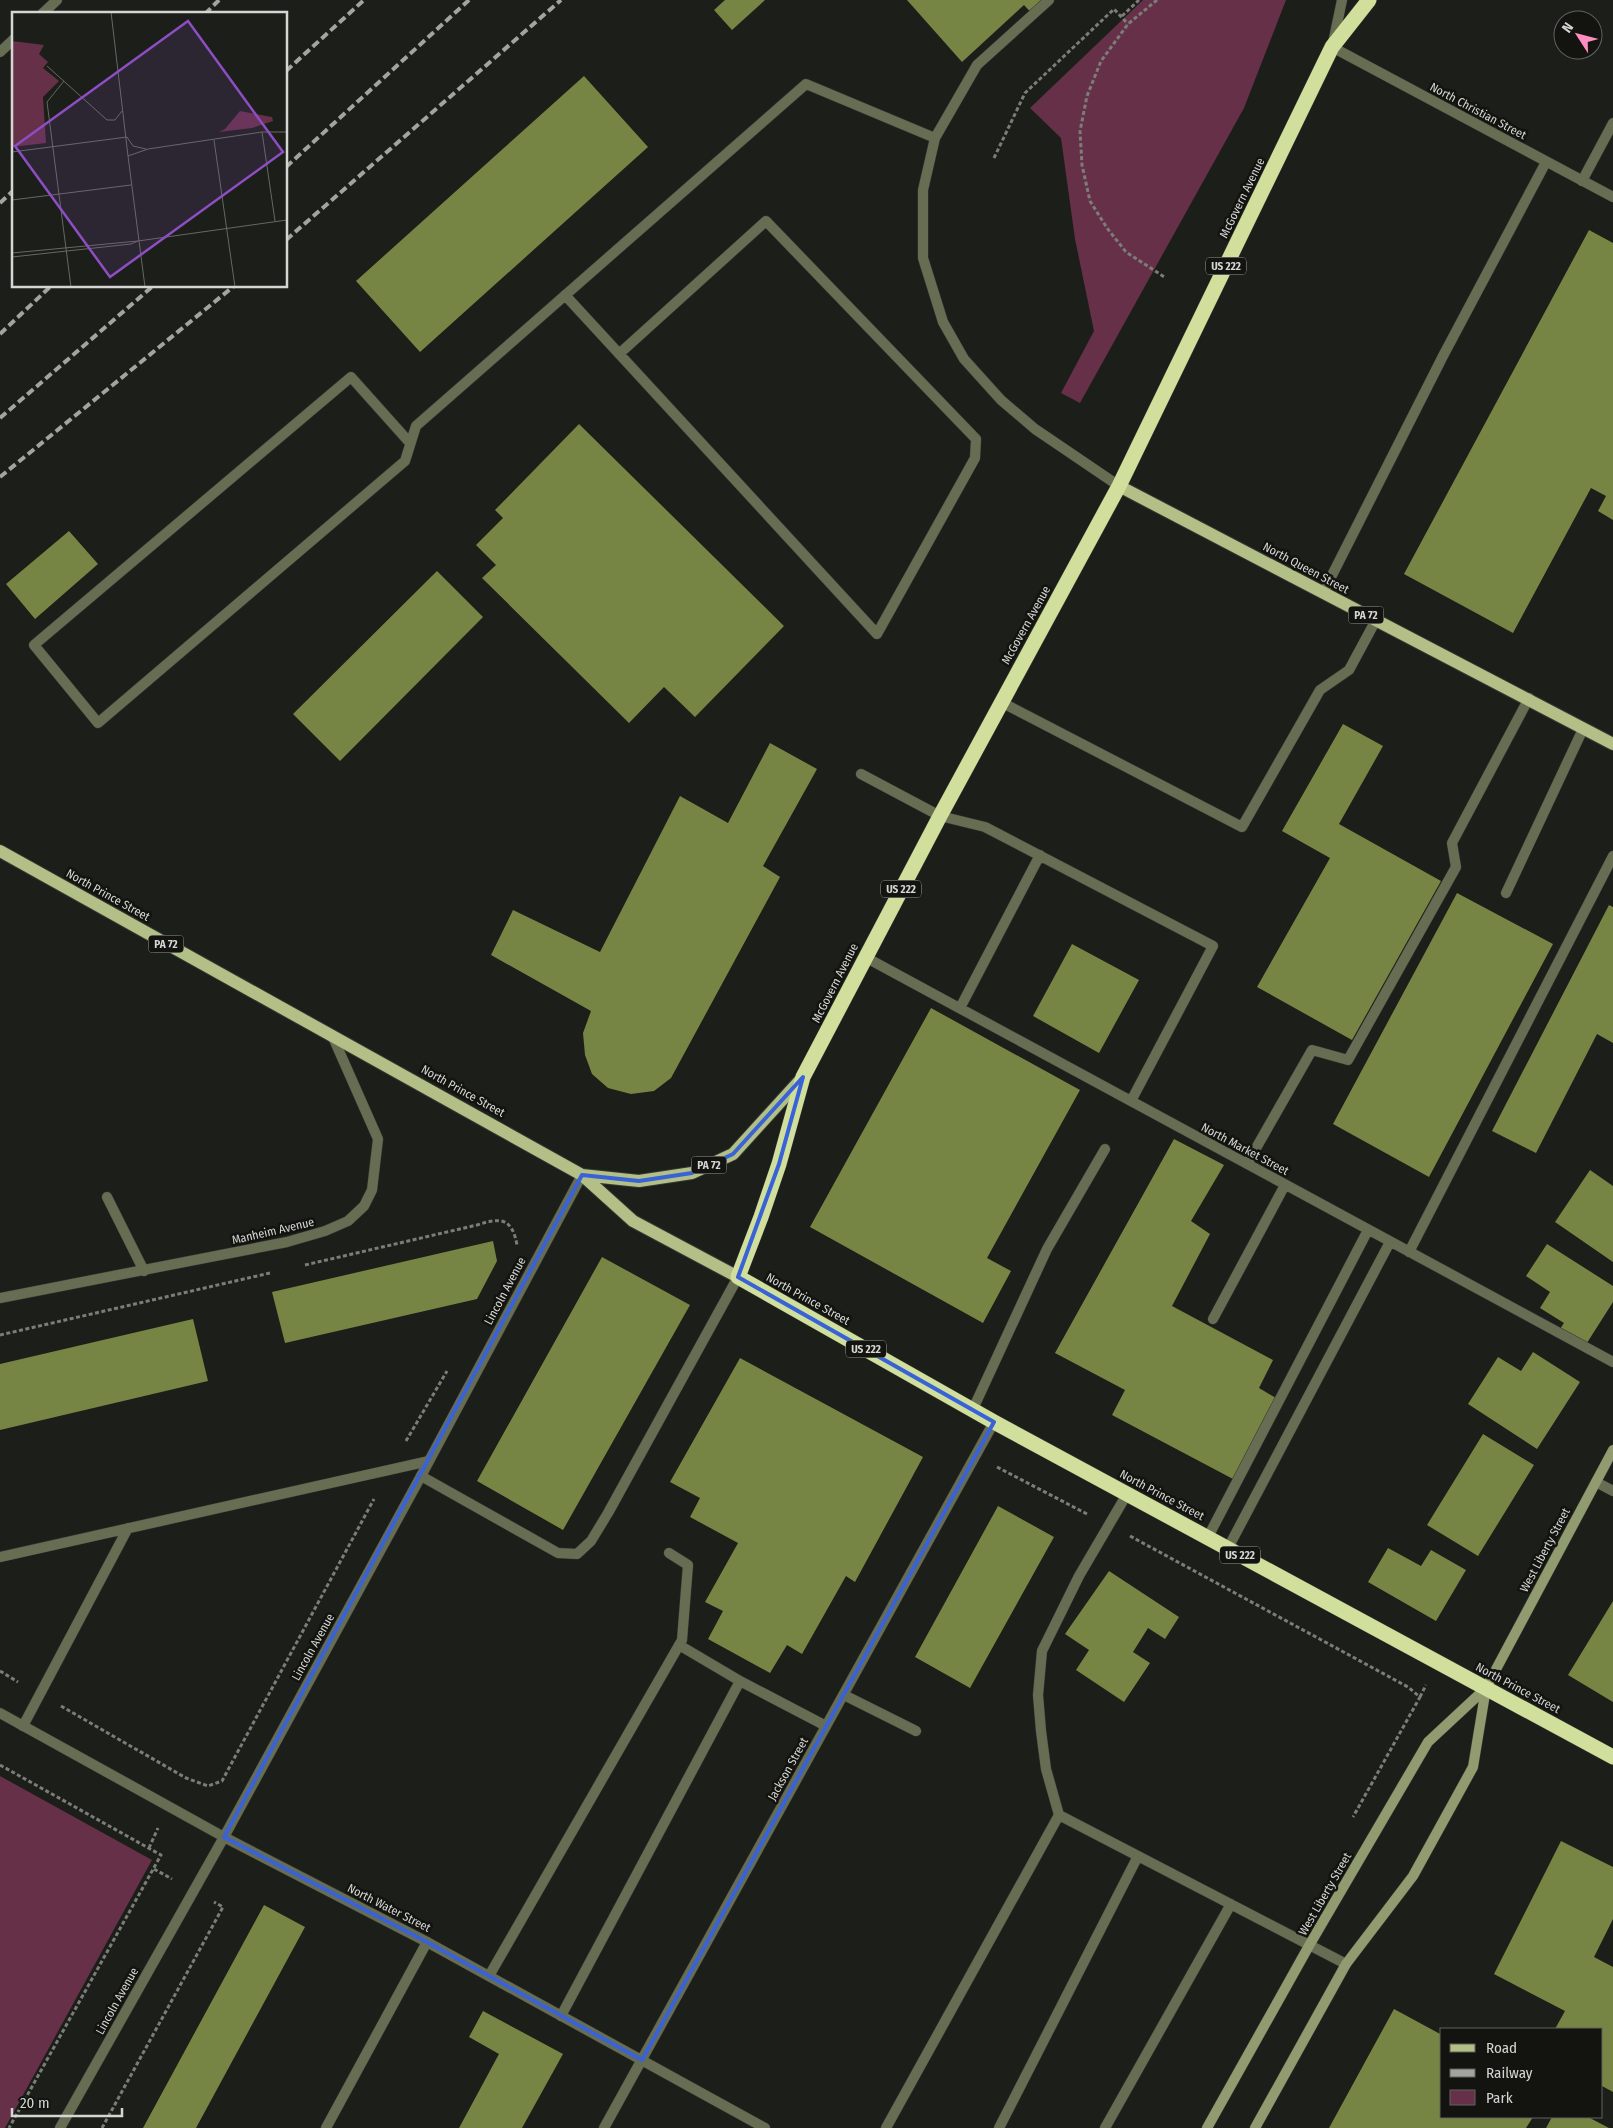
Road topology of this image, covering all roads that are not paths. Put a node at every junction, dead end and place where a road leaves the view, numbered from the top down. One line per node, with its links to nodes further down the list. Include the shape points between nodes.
1 (57, 0): 5 (street)
2 (1049, 0): 10 (street, via 977,65)
3 (1342, 0): 7 (street)
4 (1369, 0): 7 (highway, McGovern Avenue / US 222)
5 (44, 12)
6 (12, 41): 8 (street)
7 (1332, 47): 11 (street, North Christian Street); 17 (highway, McGovern Avenue / US 222)
8 (0, 52)
9 (1613, 123): 12 (street)
10 (935, 138): 14 (street, via 806,84); 17 (street, via 923,190 923,258 943,322 964,359 1002,400 1035,429)
11 (1546, 162): 12 (street, North Christian Street); 18 (street)
12 (1582, 181): 13 (street, North Christian Street)
13 (1613, 197)
14 (565, 295): 15 (street); 16 (street, via 416,426)
15 (619, 354): 15 (street, via 692,433 877,634 975,458 976,438 766,221)
16 (410, 443): 16 (street, via 405,461 98,723 34,645 351,377)
17 (1120, 486): 18 (main road, North Queen Street / PA 72); 21 (highway, McGovern Avenue / US 222)
18 (1323, 593): 19 (main road, North Queen Street / PA 72)
19 (1376, 620): 20 (main road, North Queen Street / PA 72); 21 (street, via 1349,670 1320,690 1242,827)
20 (1528, 698): 22 (main road, North Queen Street / PA 72); 36 (street, via 1452,844 1456,867 1348,1060 1312,1050)
21 (1001, 702): 25 (highway, McGovern Avenue / US 222)
22 (1582, 729): 23 (main road, North Queen Street / PA 72); 29 (street)
23 (1613, 744)
24 (861, 774): 25 (street)
25 (940, 816): 27 (street, via 985,827); 30 (highway, McGovern Avenue / US 222)
26 (0, 852): 32 (main road, North Prince Street / PA 72)
27 (1040, 855): 31 (street); 34 (street, via 1213,946)
28 (1613, 856): 42 (street)
29 (1506, 893)
30 (865, 957): 31 (street, North Market Street); 33 (highway, McGovern Avenue / US 222)
31 (960, 1008): 34 (street, North Market Street)
32 (332, 1035): 37 (main road, North Prince Street / PA 72); 43 (street, Manheim Avenue, via 378,1139 372,1190 364,1206 348,1221 325,1231 287,1242)
33 (803, 1077): 37 (main road, PA 72, via 733,1154 692,1173 638,1181); 44 (highway, McGovern Avenue / US 222, via 779,1164)
34 (1131, 1101): 36 (street, North Market Street)
35 (1105, 1148): 48 (street, via 1047,1249)
36 (1247, 1164): 38 (street, North Market Street)
37 (582, 1174): 44 (main road, North Prince Street / PA 72, via 633,1222); 51 (street, Lincoln Avenue)
38 (1285, 1185): 40 (street, North Market Street); 46 (street)
39 (107, 1197): 43 (street)
40 (1368, 1230): 41 (street, North Market Street); 57 (street)
41 (1390, 1242): 42 (street, North Market Street); 58 (street)
42 (1409, 1252): 47 (street, North Market Street)
43 (144, 1271): 45 (street, Manheim Avenue)
44 (738, 1277): 48 (highway, North Prince Street / US 222); 52 (street, via 608,1513 591,1541 577,1554 558,1553)
45 (0, 1298)
46 (1213, 1319)
47 (1613, 1362)
48 (973, 1409): 49 (highway, North Prince Street / US 222)
49 (994, 1422): 55 (highway, North Prince Street / US 222); 64 (street, Jackson Street)
50 (1613, 1450): 53 (main road, West Liberty Street)
51 (429, 1461): 52 (street, Lincoln Avenue); 56 (street)
52 (421, 1476): 71 (street, Lincoln Avenue)
53 (1596, 1482): 54 (street); 63 (main road, West Liberty Street)
54 (1613, 1491)
55 (1127, 1494): 57 (highway, North Prince Street / US 222); 70 (street, via 1079,1576 1042,1651 1038,1695 1046,1769)
56 (128, 1528): 60 (street); 66 (street)
57 (1208, 1538): 58 (highway, North Prince Street / US 222)
58 (1228, 1548): 63 (highway, North Prince Street / US 222)
59 (669, 1554): 61 (street, via 688,1565)
60 (0, 1557)
61 (679, 1646): 62 (street); 77 (street)
62 (740, 1681): 67 (street); 78 (street)
63 (1486, 1688): 69 (highway, North Prince Street / US 222); 75 (main road, West Liberty Street, via 1428,1742); 76 (main road, West Liberty Street, via 1474,1766 1413,1876)
64 (844, 1695): 67 (street, Jackson Street); 68 (street)
65 (0, 1713): 66 (street, North Water Street)
66 (23, 1726): 71 (street, North Water Street)
67 (826, 1726): 79 (street, Jackson Street)
68 (916, 1731)
69 (1613, 1756)
70 (1059, 1815): 72 (street); 84 (street)
71 (224, 1837): 74 (street, North Water Street); 80 (street, Lincoln Avenue)
72 (1138, 1856): 73 (street); 85 (street)
73 (1231, 1904): 75 (street); 86 (street)
74 (428, 1942): 77 (street, North Water Street); 81 (street)
75 (1310, 1944): 76 (street); 87 (main road, West Liberty Street)
76 (1346, 1964): 88 (main road, West Liberty Street)
77 (489, 1976): 78 (street, North Water Street)
78 (562, 2016): 79 (street, North Water Street)
79 (642, 2060): 82 (street, Jackson Street); 83 (street, North Water Street)
80 (60, 2128)
81 (326, 2128)
82 (604, 2128)
83 (764, 2128)
84 (886, 2128)
85 (999, 2128)
86 (1105, 2128)
87 (1207, 2128)
88 (1254, 2128)

